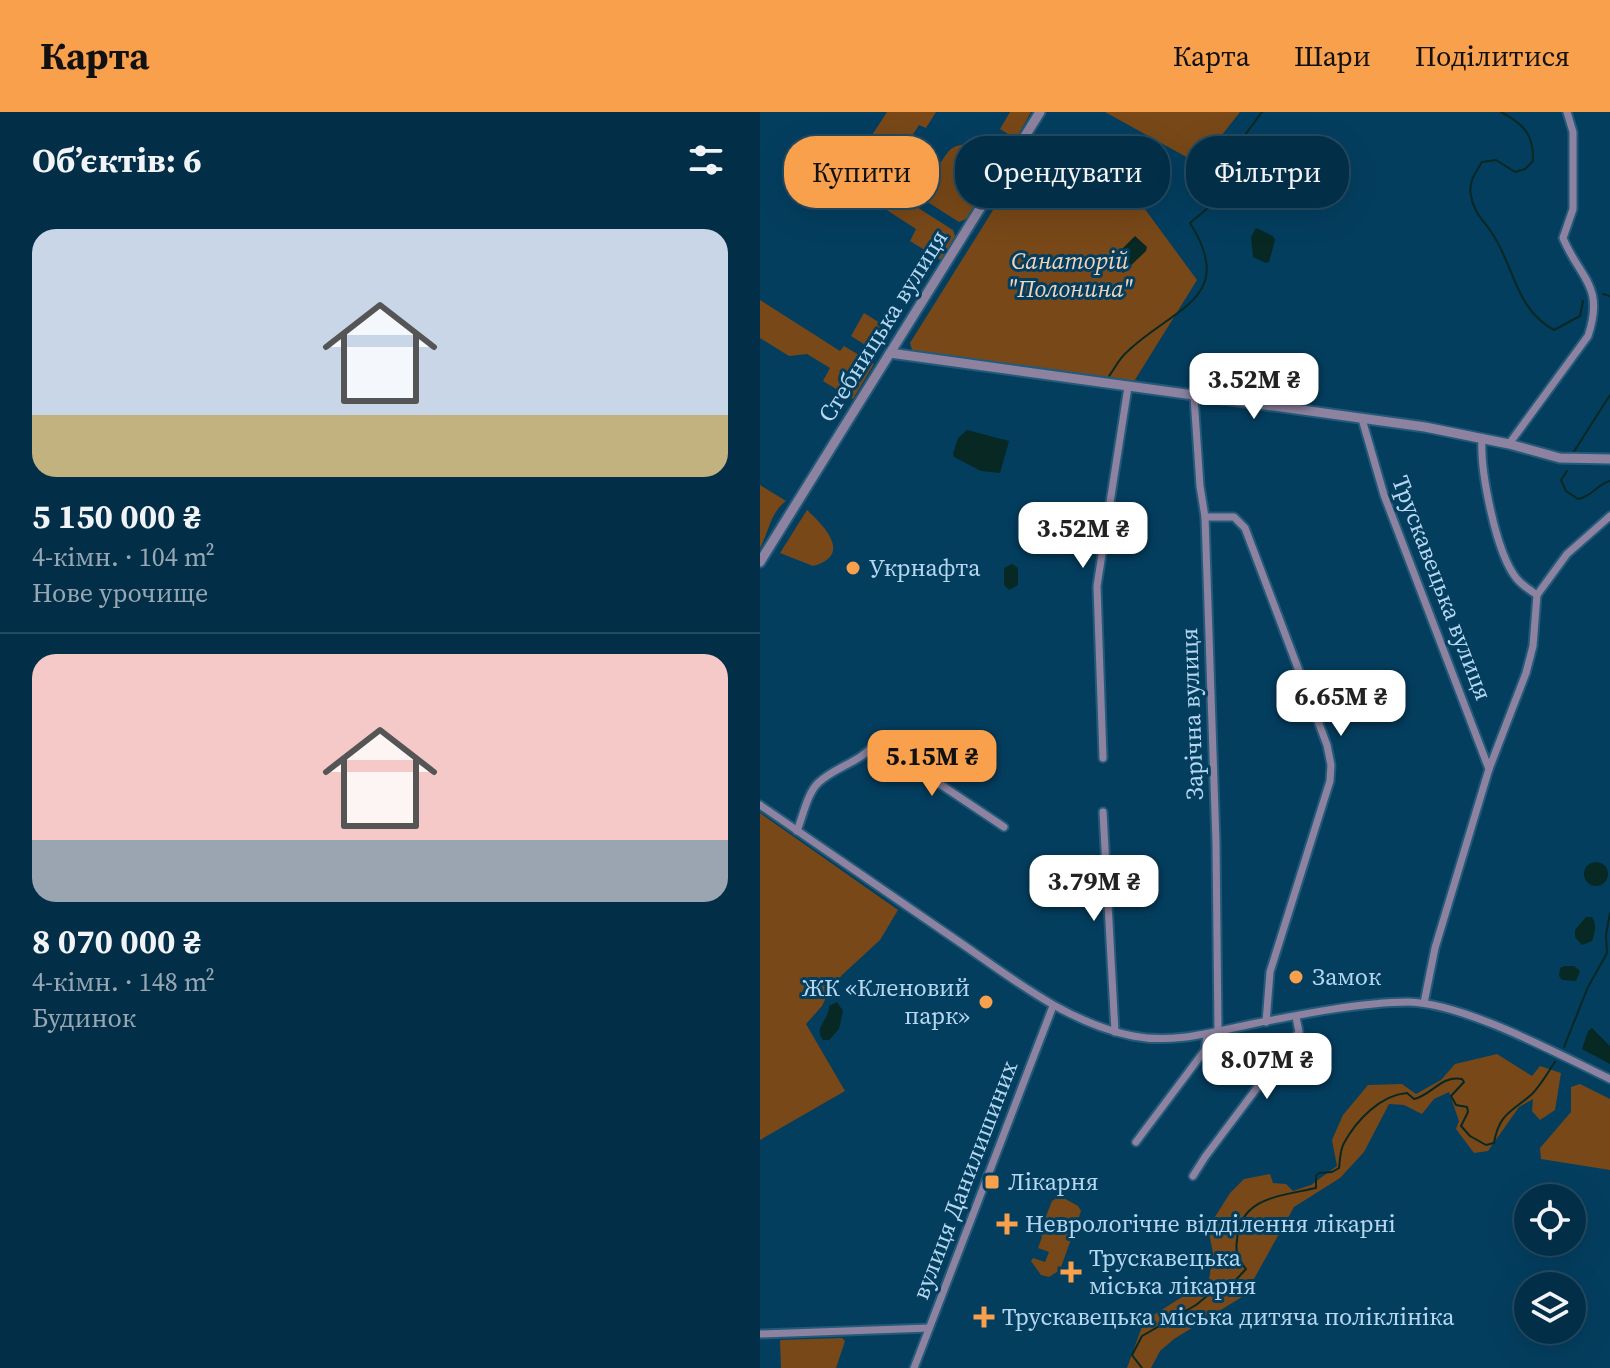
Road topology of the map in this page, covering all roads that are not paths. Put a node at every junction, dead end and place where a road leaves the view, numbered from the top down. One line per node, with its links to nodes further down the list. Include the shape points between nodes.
1 (1040, 112): 3 (street, Стебницька вулиця)
2 (1567, 112): 8 (street, via 1573,132 1573,209 1563,238 1586,276 1595,303 1593,320 1588,336)
3 (894, 354): 4 (street); 12 (street, Стебницька вулиця)
4 (1128, 387): 5 (street); 14 (street, via 1097,586)
5 (1194, 397): 6 (street); 11 (street, Зарічна вулиця)
6 (1362, 419): 7 (street); 15 (street, Трускавецька вулиця, via 1384,495)
7 (1482, 438): 8 (street); 13 (street, via 1503,554 1516,578)
8 (1509, 444): 9 (street, via 1560,458)
9 (1610, 459)
10 (1610, 516): 13 (street, via 1567,554)
11 (1205, 517): 23 (street, via 1234,517 1245,528 1331,765 1270,972); 24 (street, Зарічна вулиця)
12 (760, 562)
13 (1537, 595): 15 (street, Трускавецька вулиця, via 1526,673)
14 (1103, 758)
15 (1489, 769): 20 (street, Трускавецька вулиця, via 1435,948)
16 (760, 805): 19 (street)
17 (1103, 812): 25 (street)
18 (1004, 827): 19 (street, via 877,742 866,755 821,780)
19 (797, 831): 21 (street)
20 (1424, 1003): 22 (street, via 1395,1002); 27 (street, via 1476,1019)
21 (1053, 1006): 25 (street); 30 (street, вулиця Данилишиних)
22 (1296, 1017): 23 (street); 29 (street, via 1299,1032)
23 (1266, 1022): 24 (street)
24 (1218, 1031): 26 (street)
25 (1115, 1032): 26 (street, via 1155,1039)
26 (1207, 1034): 28 (street, via 1205,1050)
27 (1610, 1079)
28 (1136, 1142)
29 (1193, 1176)
30 (929, 1328): 31 (street); 32 (street, вулиця Данилишиних)
31 (760, 1334)
32 (914, 1368)

